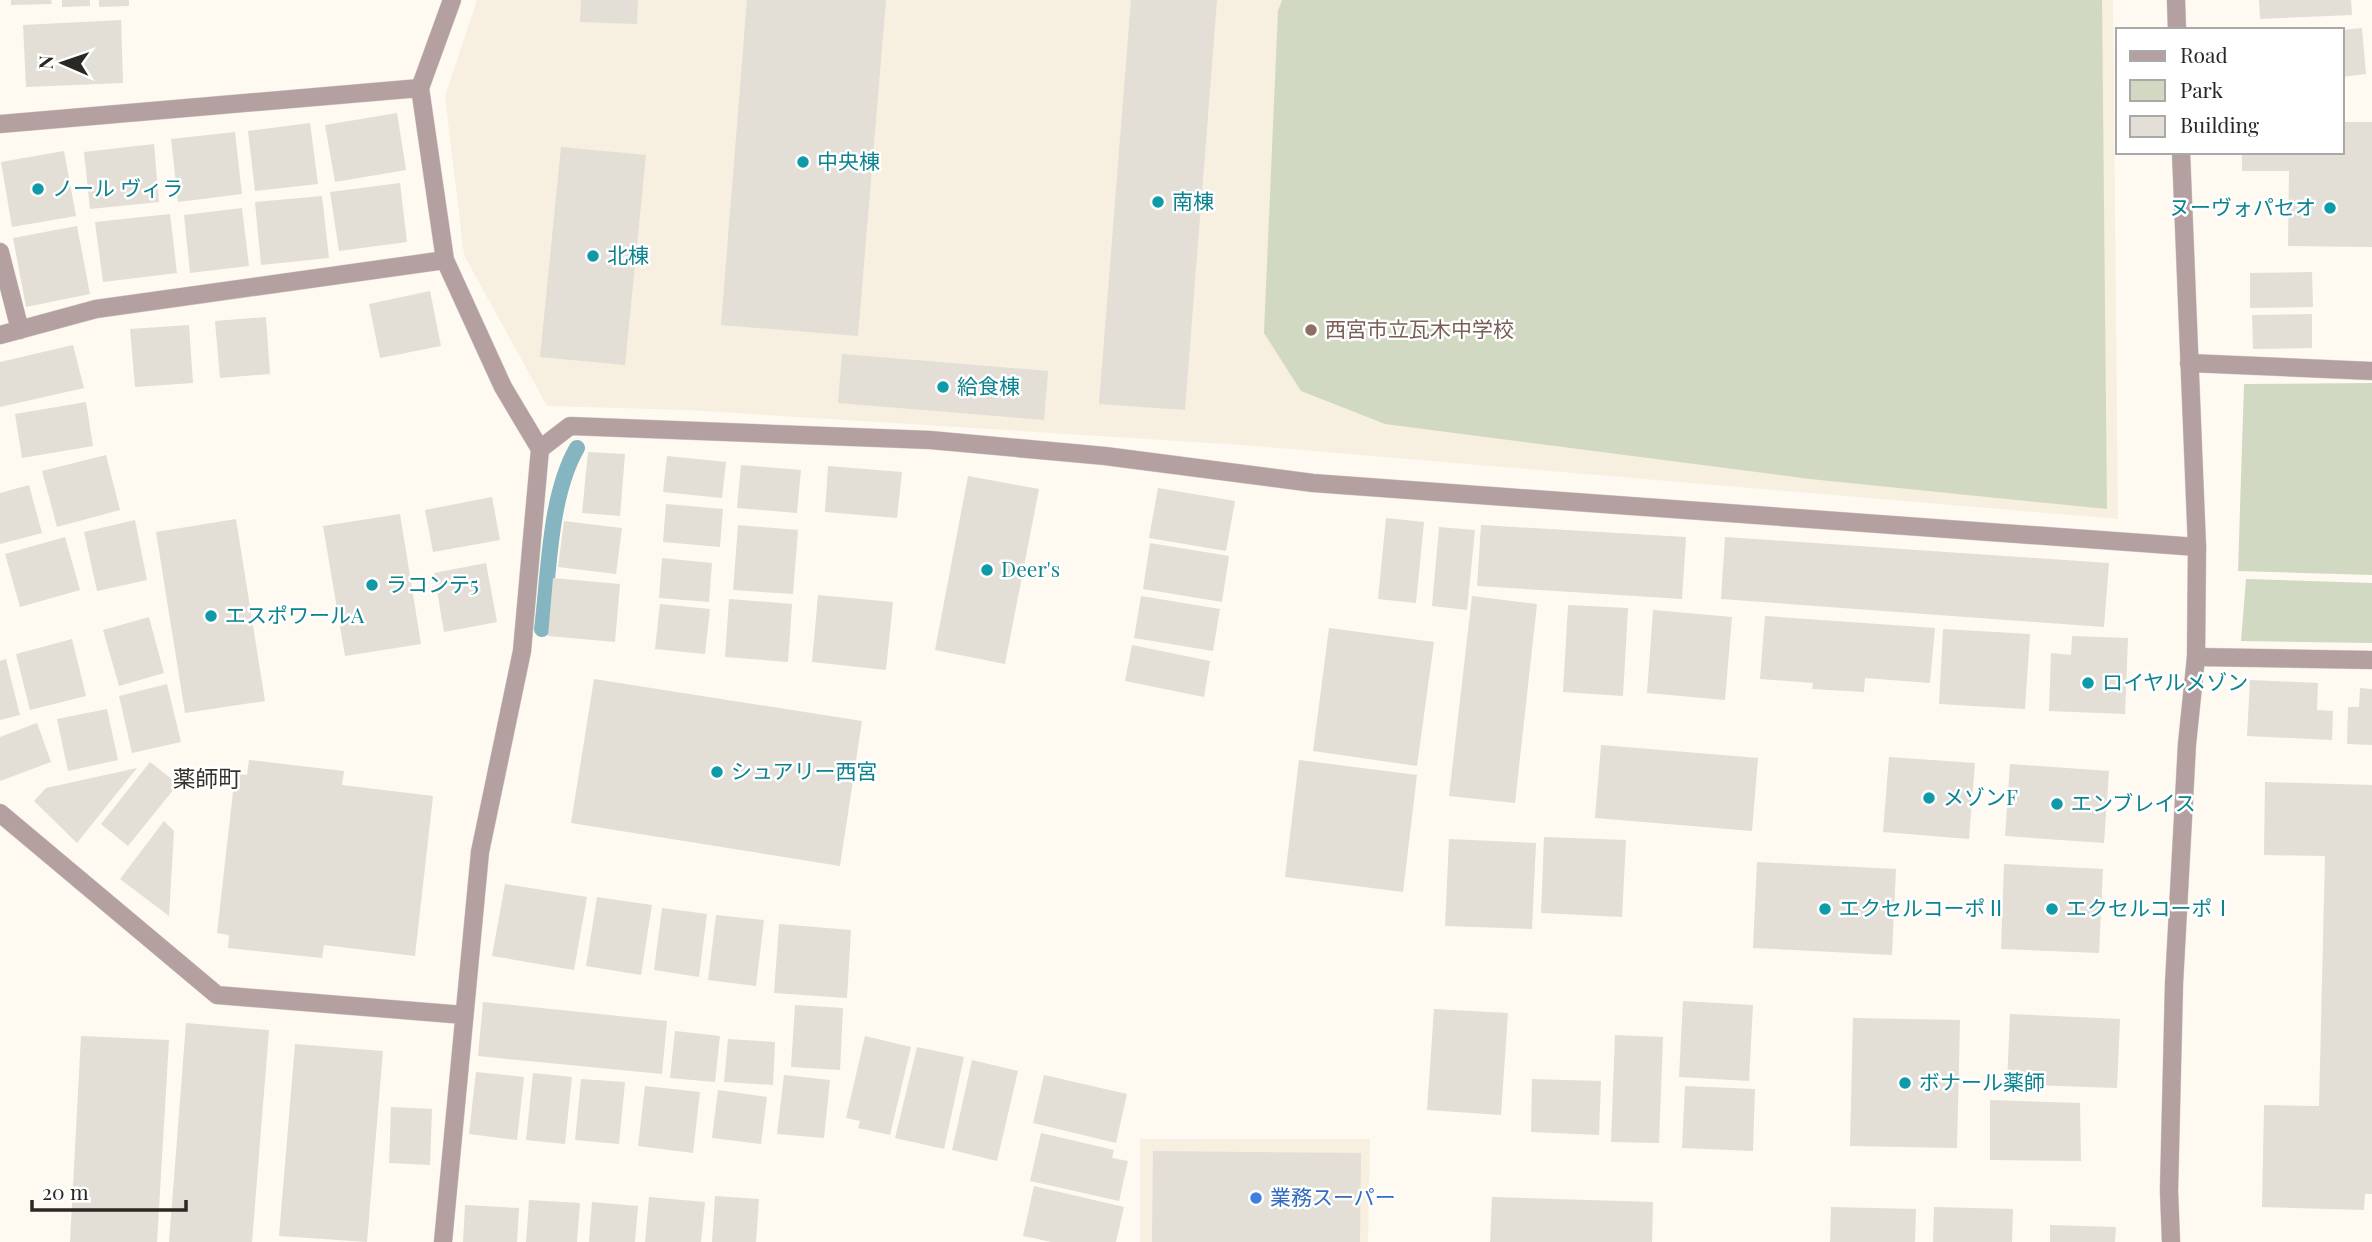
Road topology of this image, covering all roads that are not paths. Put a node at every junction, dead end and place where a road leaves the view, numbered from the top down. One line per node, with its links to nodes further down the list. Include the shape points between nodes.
1 (452, 0): 4 (street)
2 (2176, 0): 3 (street)
3 (2177, 28)
4 (420, 88): 5 (street); 8 (street)
5 (0, 124)
6 (2181, 154): 11 (street)
7 (0, 252): 9 (street)
8 (445, 260): 9 (street, via 96,309); 13 (street, via 503,387)
9 (20, 330): 10 (street)
10 (0, 335)
11 (2189, 363): 12 (street); 14 (street)
12 (2372, 371)
13 (540, 449): 14 (street, via 570,426 930,440 1105,456 1312,483); 18 (street, via 522,651 480,852)
14 (2197, 547): 15 (street)
15 (2196, 657): 16 (street); 20 (street, via 2174,984)
16 (2372, 660)
17 (0, 813): 18 (street, via 218,995)
18 (464, 1014): 19 (street)
19 (443, 1242)
20 (2171, 1242)

